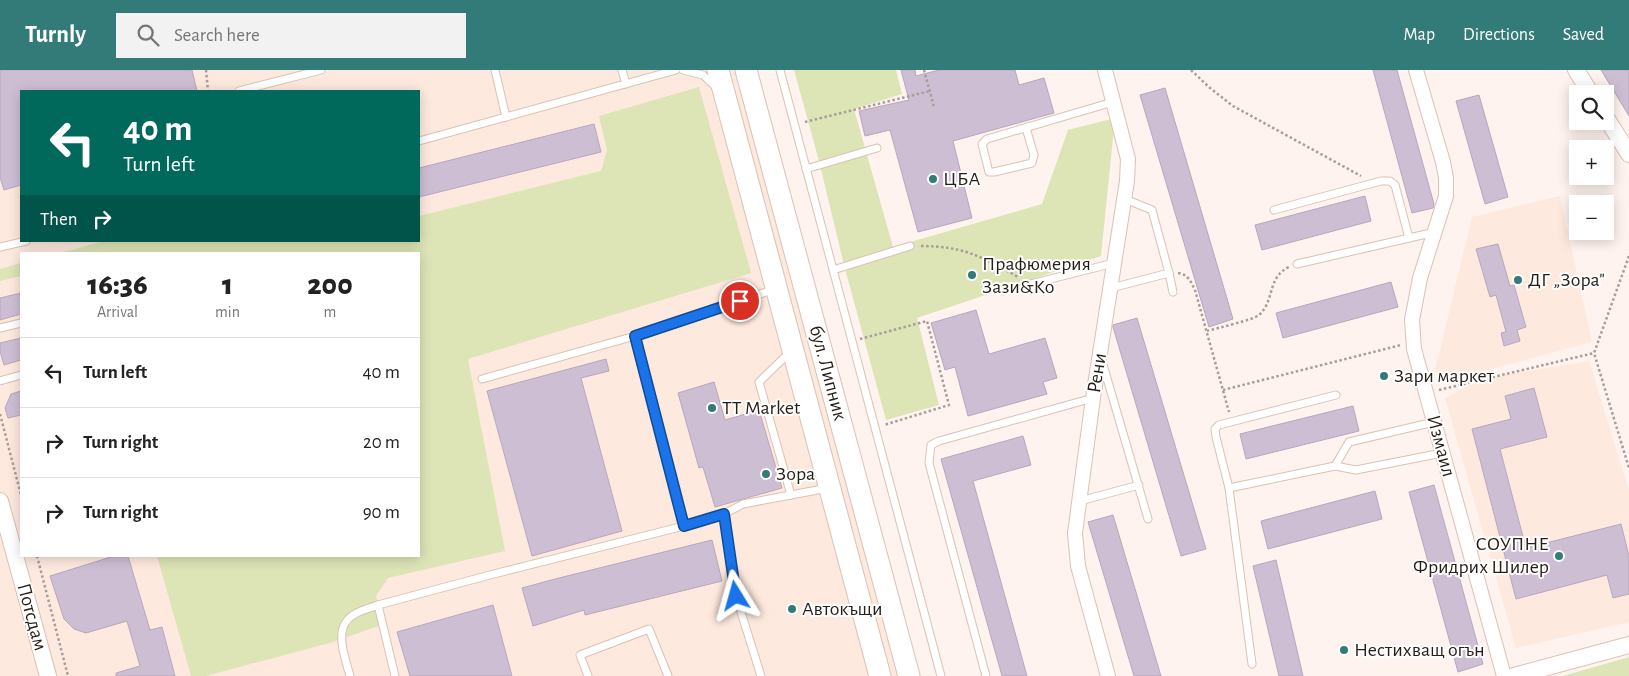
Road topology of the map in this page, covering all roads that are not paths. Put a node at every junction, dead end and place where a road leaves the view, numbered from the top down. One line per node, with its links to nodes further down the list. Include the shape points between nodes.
1 (321, 70): 14 (lane)
2 (495, 70): 17 (lane)
3 (622, 70): 12 (lane)
4 (676, 70): 12 (lane)
5 (683, 70): 15 (lane, via 703,75)
6 (718, 70): 15 (main road, бул. Липник)
7 (746, 70): 71 (main road, бул. Липник)
8 (780, 70): 23 (lane)
9 (1105, 70): 16 (street, Рени)
10 (1416, 70): 26 (street, Измаил, via 1446,178 1446,196)
11 (1576, 70): 13 (street)
12 (626, 84): 17 (lane)
13 (1585, 85)
14 (243, 90)
15 (725, 97): 36 (main road, бул. Липник)
16 (1113, 102): 18 (lane); 24 (street, Рени, via 1128,159)
17 (506, 117): 20 (lane)
18 (1026, 128): 18 (lane, via 987,139 982,144 989,172 1032,163 1034,155)
19 (1614, 130): 22 (street)
20 (420, 141)
21 (877, 148): 23 (lane)
22 (1629, 154)
23 (806, 169): 33 (lane)
24 (1124, 199): 31 (street, Рени); 34 (lane, via 1152,210)
25 (1274, 210): 27 (lane, via 1390,181 1395,184)
26 (1435, 232): 27 (lane); 49 (street, Измаил, via 1420,278 1412,320 1414,349)
27 (1409, 238): 32 (lane)
28 (22, 242): 30 (lane)
29 (910, 246): 33 (lane)
30 (0, 248)
31 (1115, 263): 35 (street, Рени); 37 (lane)
32 (1297, 264)
33 (833, 270): 72 (lane)
34 (1169, 273): 35 (lane); 38 (lane)
35 (1111, 288): 43 (street, Рени)
36 (776, 289): 41 (lane); 42 (main road, бул. Липник)
37 (1003, 291)
38 (1173, 292)
39 (20, 323): 40 (lane)
40 (0, 328)
41 (635, 336): 45 (lane); 60 (lane)
42 (792, 350): 53 (main road, бул. Липник); 55 (lane, via 759,382)
43 (1100, 356): 48 (street, Рени); 52 (lane)
44 (20, 375): 46 (lane)
45 (482, 379)
46 (0, 381)
47 (1336, 395): 54 (lane, via 1219,424 1215,429)
48 (1094, 398): 57 (street, Рени); 73 (lane, via 931,445 929,462)
49 (1434, 422): 50 (street, Измаил); 51 (lane, via 1349,442)
50 (1442, 453): 51 (lane, via 1356,470); 75 (street, Измаил)
51 (1335, 466): 54 (lane)
52 (1139, 485): 57 (lane); 59 (lane)
53 (828, 488): 55 (lane); 70 (main road, бул. Липник)
54 (1229, 488): 63 (lane)
55 (791, 495): 58 (lane, via 743,504)
56 (0, 501): 64 (street, Потсдам)
57 (1080, 501): 74 (street, Рени, via 1075,533 1078,566)
58 (724, 514): 60 (lane); 69 (lane, via 736,596)
59 (1148, 519)
60 (684, 526): 61 (lane, via 490,574)
61 (378, 606): 65 (lane, via 354,615 346,621 342,631); 66 (lane)
62 (1629, 645): 76 (street)
63 (1252, 664)
64 (48, 676)
65 (350, 676)
66 (395, 676)
67 (588, 676): 68 (lane, via 580,655 649,629)
68 (668, 676)
69 (761, 676)
70 (880, 676)
71 (909, 676)
72 (941, 676)
73 (986, 676)
74 (1108, 676)
75 (1504, 676)
76 (1514, 676)

